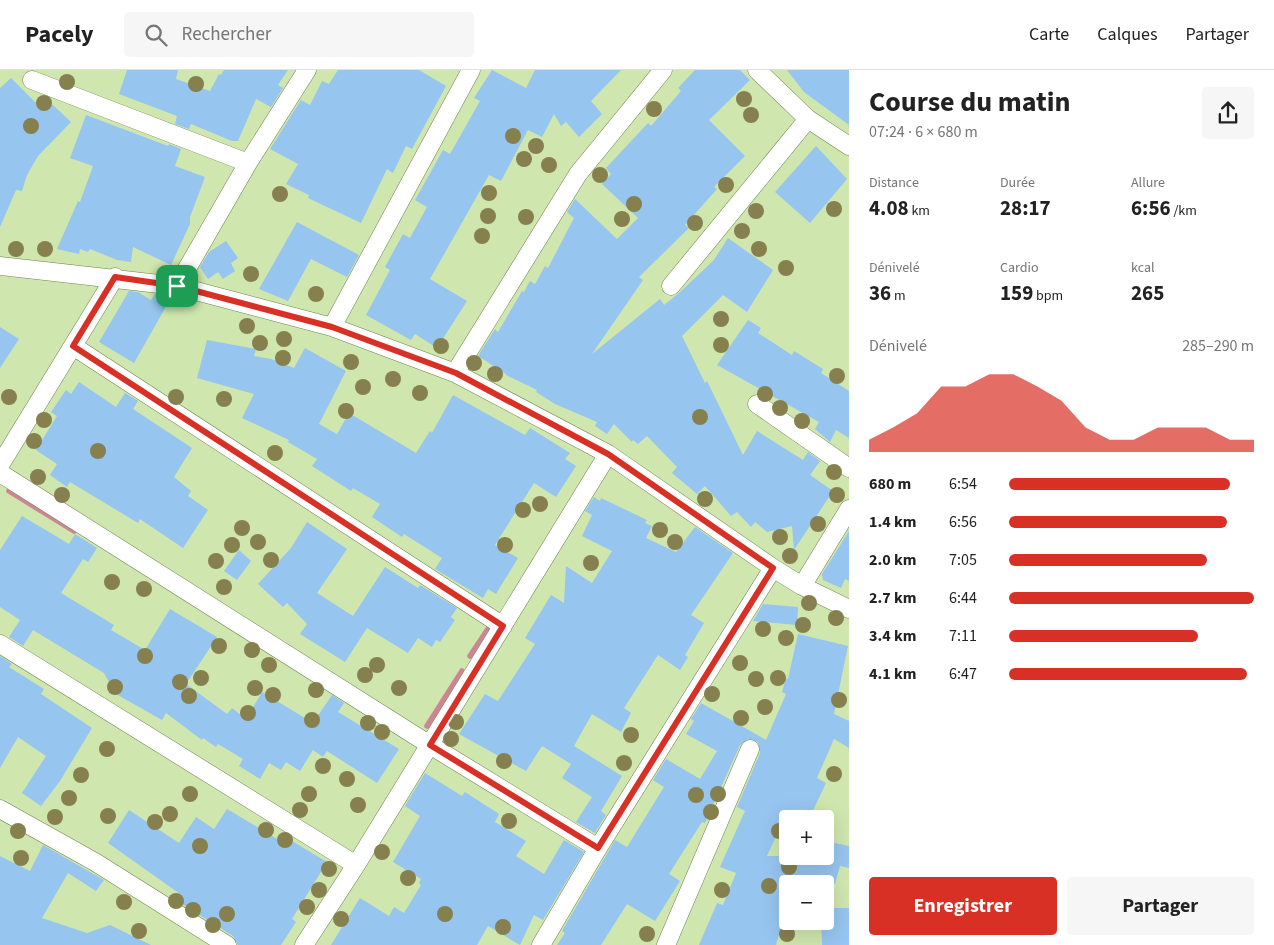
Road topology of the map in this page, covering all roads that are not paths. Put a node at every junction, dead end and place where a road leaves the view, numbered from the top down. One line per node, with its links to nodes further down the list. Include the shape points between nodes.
1 (307, 70): 8 (street)
2 (472, 70): 13 (street)
3 (663, 70): 15 (street, via 578,174)
4 (757, 70): 6 (street)
5 (32, 80): 8 (street)
6 (808, 119): 7 (street); 12 (street)
7 (849, 146)
8 (248, 163): 11 (street)
9 (0, 266): 10 (street)
10 (115, 277): 11 (street); 14 (street)
11 (177, 286): 13 (street)
12 (671, 286)
13 (332, 327): 15 (street)
14 (73, 346): 18 (street); 25 (street)
15 (456, 373): 17 (street)
16 (757, 404): 19 (street)
17 (608, 454): 22 (street); 25 (street)
18 (0, 466)
19 (849, 468)
20 (0, 473): 27 (street)
21 (849, 509): 23 (street)
22 (773, 568): 23 (street); 30 (street)
23 (802, 586): 24 (street)
24 (849, 609)
25 (503, 626): 27 (street)
26 (0, 644): 31 (street)
27 (430, 745): 30 (street); 31 (street)
28 (750, 749): 35 (street)
29 (0, 809): 32 (street, via 95,862)
30 (598, 848): 34 (street)
31 (356, 865): 33 (street)
32 (226, 945)
33 (304, 945)
34 (541, 945)
35 (666, 945)

